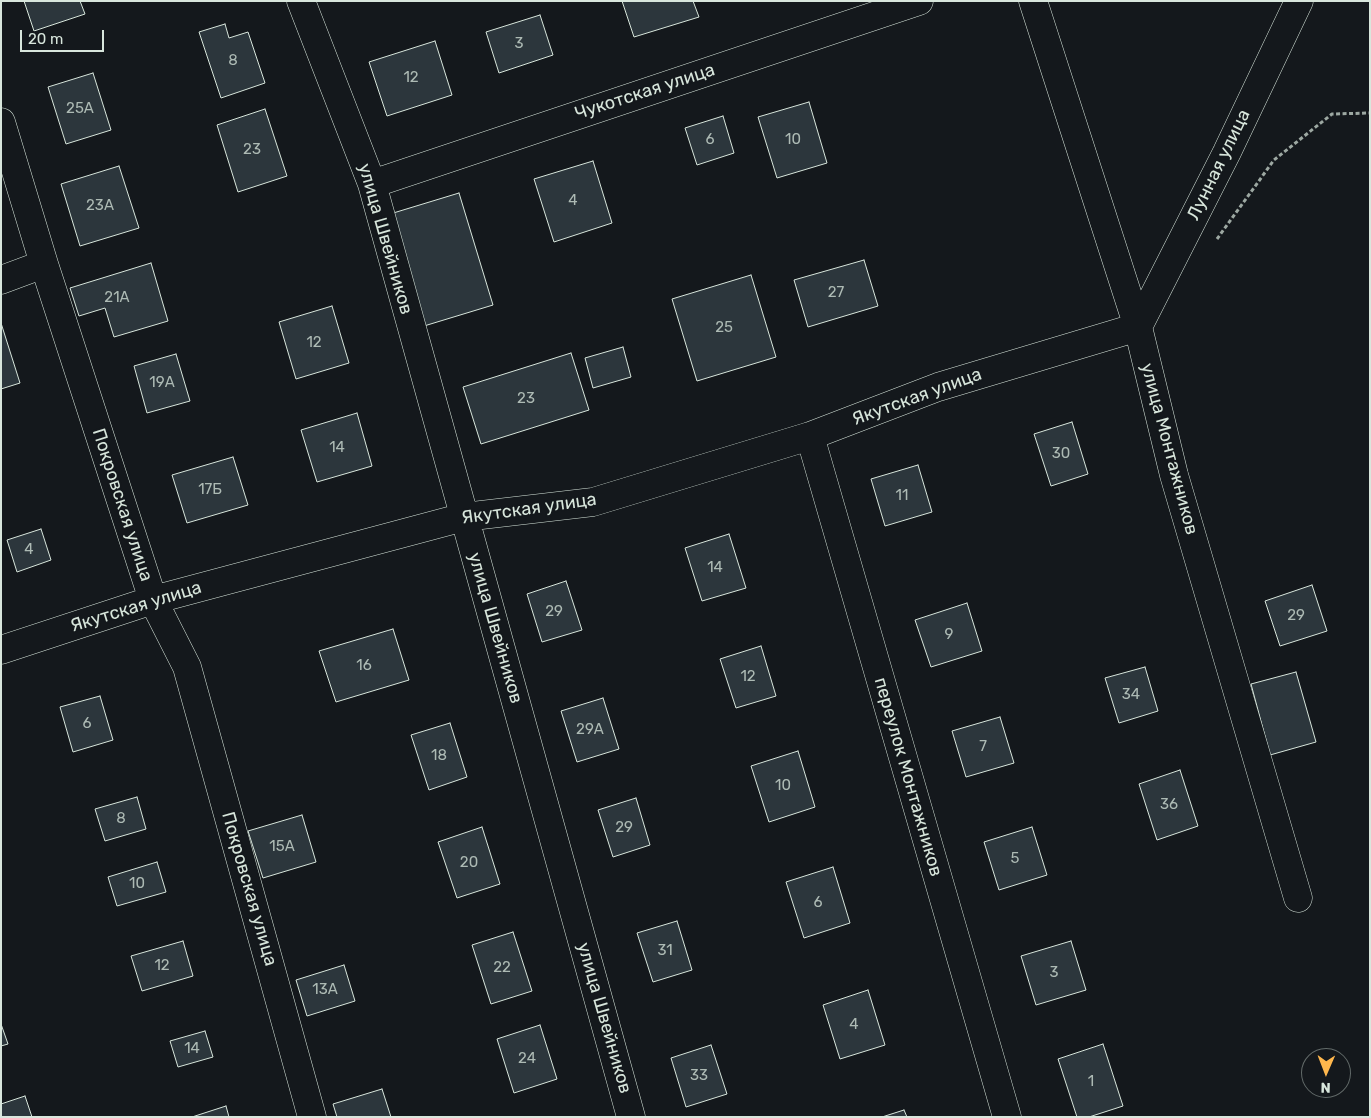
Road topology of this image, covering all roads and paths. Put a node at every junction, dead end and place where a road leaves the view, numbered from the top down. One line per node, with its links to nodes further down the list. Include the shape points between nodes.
1 (301, 1): 7 (street, улица Швейников)
2 (919, 1): 7 (street, Чукотская улица)
3 (1033, 1): 11 (street, улица Монтажников)
4 (1299, 1): 11 (street, Лунная улица)
5 (1370, 112): 8 (path, via 1332,114 1274,160)
6 (1, 122): 9 (street, Покровская улица)
7 (372, 184): 13 (street, улица Швейников)
8 (1216, 239)
9 (44, 264): 10 (street); 14 (street, Покровская улица)
10 (1, 280)
11 (1138, 327): 12 (street, Якутская улица, via 938,387); 16 (street, улица Монтажников, via 1174,475)
12 (810, 436): 13 (street, Якутская улица, via 593,502); 19 (street, переулок Монтажников)
13 (464, 517): 14 (street, Якутская улица); 18 (street, улица Швейников)
14 (153, 600): 15 (street, Якутская улица); 17 (street, Покровская улица, via 187,667)
15 (1, 650)
16 (1298, 898)
17 (312, 1117)
18 (631, 1117)
19 (1007, 1117)

